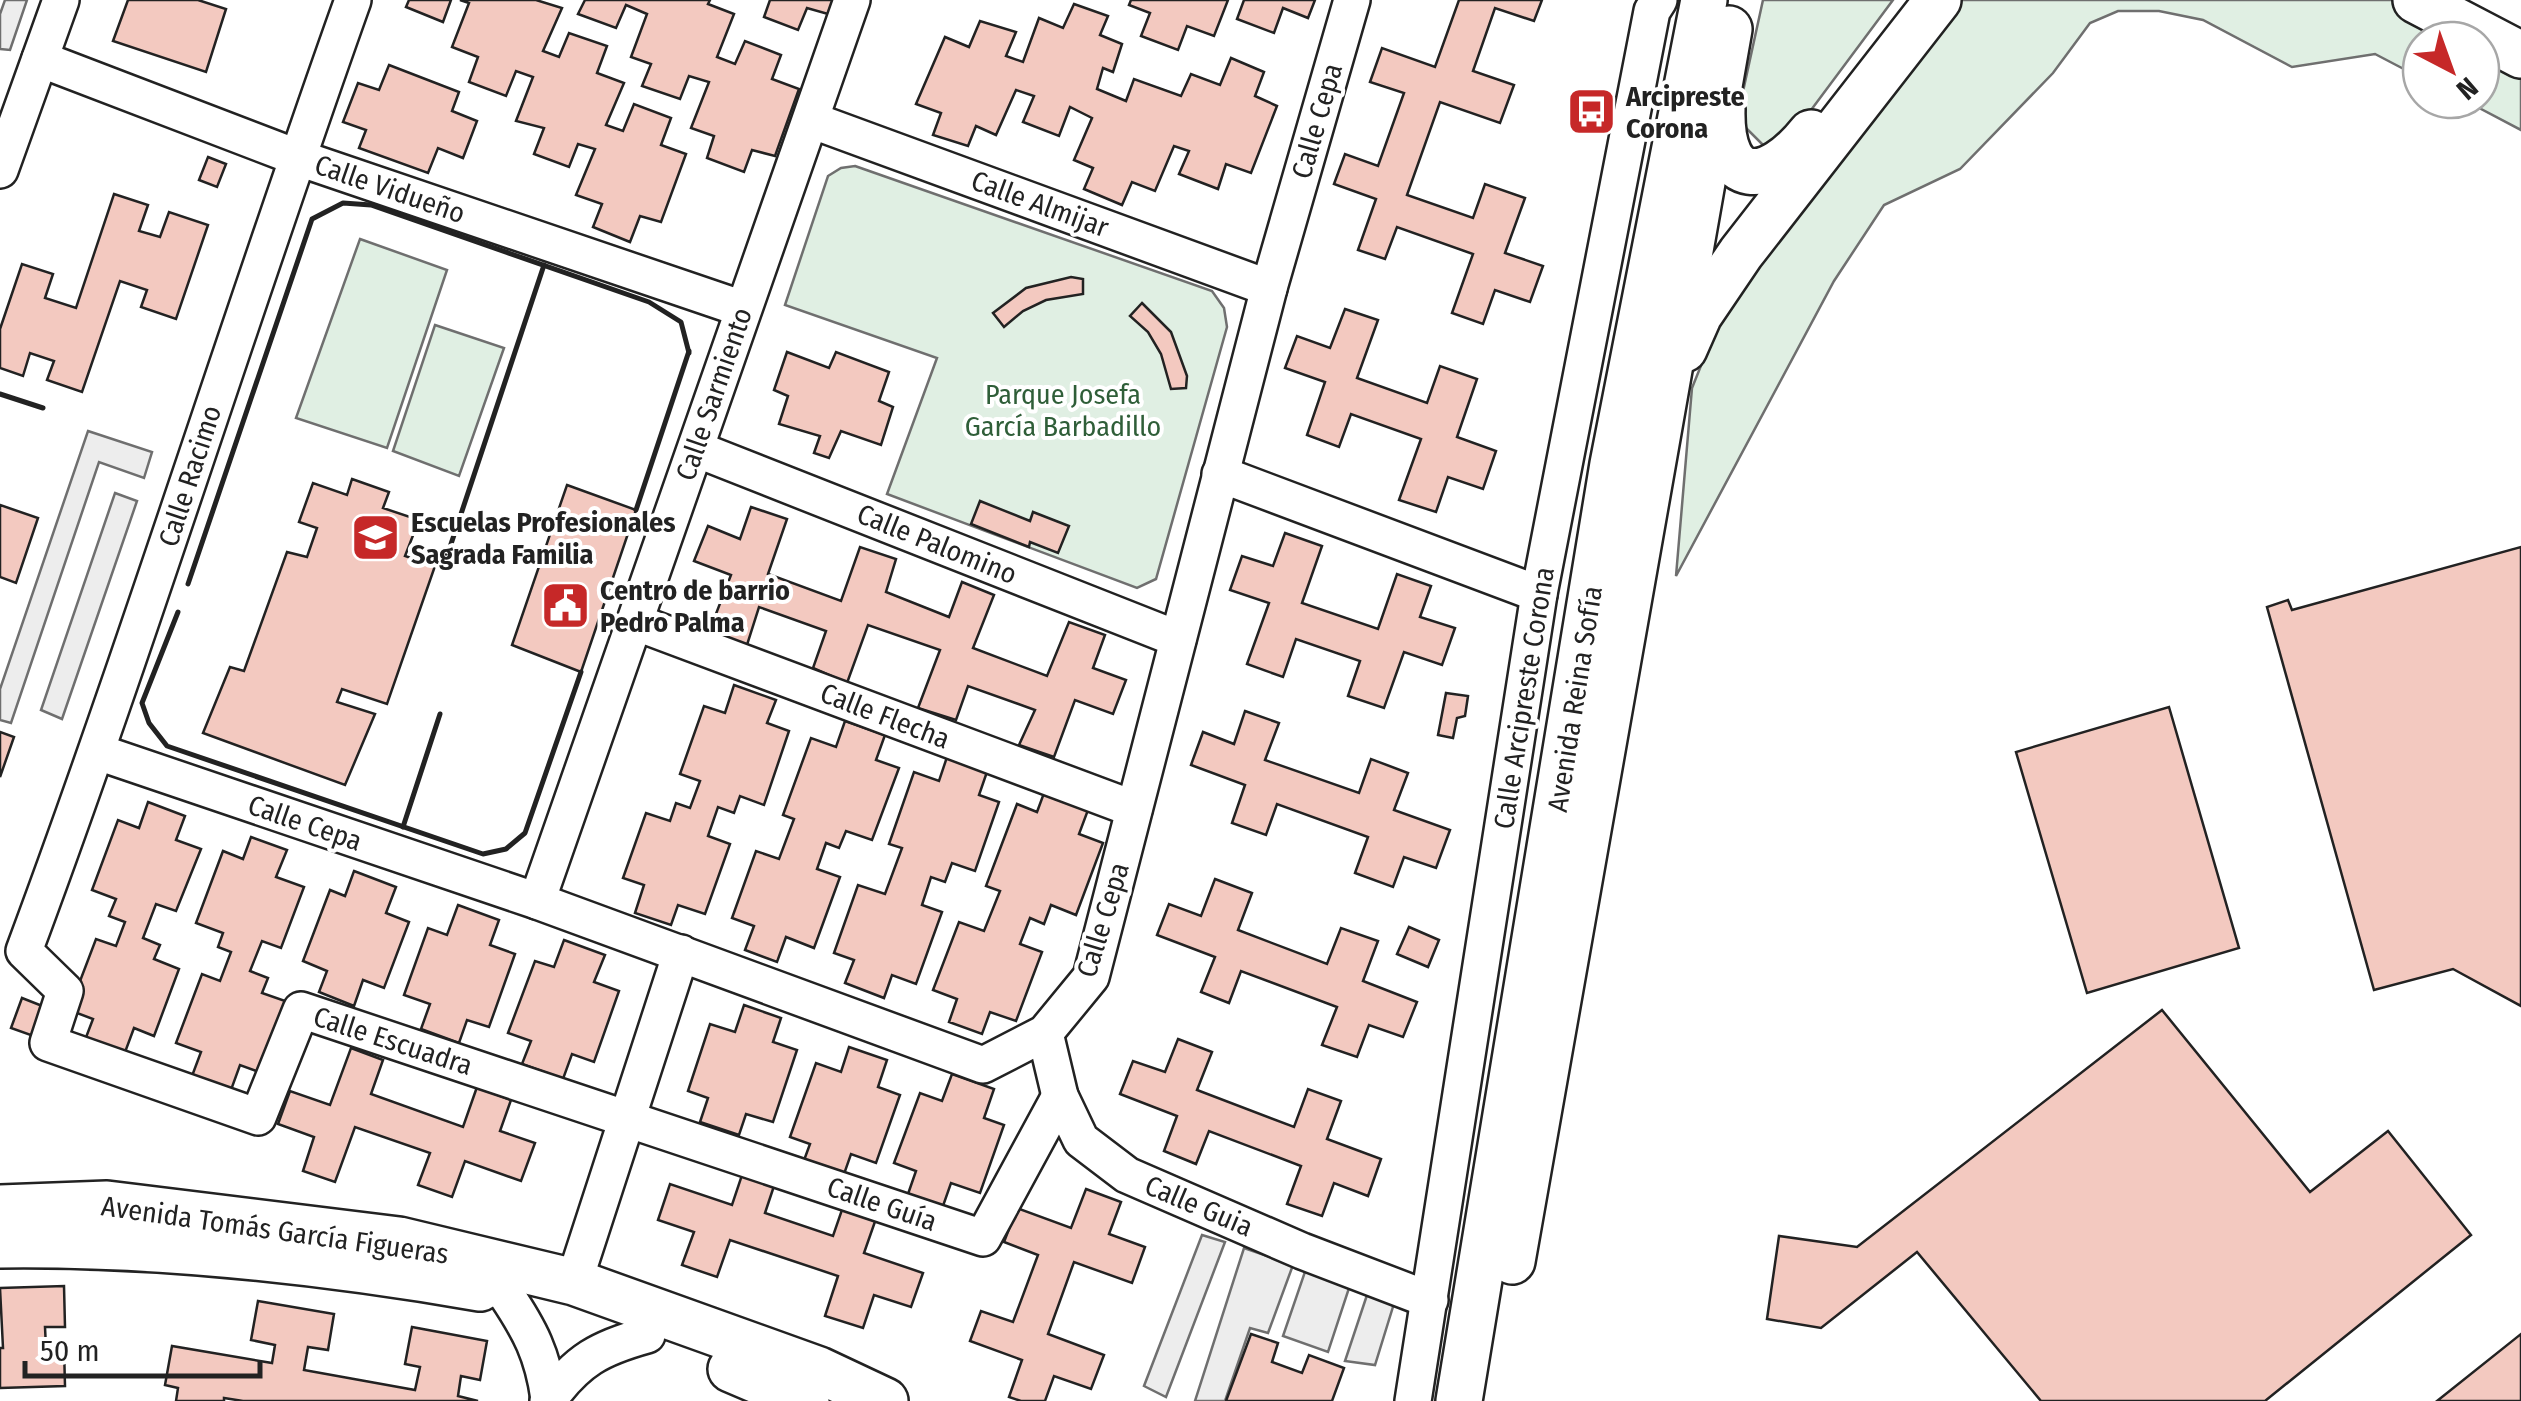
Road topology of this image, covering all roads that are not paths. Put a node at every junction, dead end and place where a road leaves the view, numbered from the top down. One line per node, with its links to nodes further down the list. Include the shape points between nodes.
1 (61, 0): 12 (street)
2 (353, 0): 15 (street, Calle Racimo)
3 (852, 0): 14 (street, Calle Sarmiento)
4 (1352, 0): 17 (street, Calle Cepa)
5 (1659, 0): 22 (street, Calle Arcipreste Corona)
6 (1704, 0): 43 (main road, Avenida Reina Sofía, via 1613,464)
7 (1734, 0): 13 (main road, Avenida Reina Sofía)
8 (1917, 0): 13 (main road, via 1792,157 1774,170 1754,172 1727,156)
9 (1938, 0): 19 (main road, via 1742,252 1699,316)
10 (2416, 0): 11 (main road)
11 (2521, 56)
12 (40, 59): 15 (street, Calle Vidueño); 16 (street)
13 (1722, 62): 19 (main road, Avenida Reina Sofía)
14 (811, 120): 17 (street, Calle Almijar); 18 (street, Calle Sarmiento)
15 (296, 157): 18 (street, Calle Vidueño); 25 (street, Calle Racimo)
16 (0, 170)
17 (1268, 288): 21 (street, Calle Cepa)
18 (743, 309): 20 (street, Calle Sarmiento)
19 (1668, 387): 44 (main road, Avenida Reina Sofía)
20 (696, 449): 23 (street, Calle Sarmiento); 24 (street, Calle Palomino)
21 (1220, 474): 22 (street); 24 (street, Calle Cepa)
22 (1539, 594): 37 (street, Calle Arcipreste Corona)
23 (635, 622): 26 (street, Calle Flecha); 27 (street, Calle Sarmiento)
24 (1178, 639): 26 (street, Calle Cepa)
25 (98, 752): 27 (street, Calle Cepa); 28 (street, Calle Racimo)
26 (1134, 809): 30 (street, Calle Cepa, via 1091,977)
27 (536, 901): 29 (street, Calle Cepa)
28 (24, 951): 32 (street, Calle Escuadra, via 65,991 48,1042 258,1117 301,1010)
29 (681, 954): 30 (street, Calle Cepa, via 983,1065); 32 (street)
30 (1045, 1033): 31 (street, Calle Guia)
31 (1060, 1096): 32 (street, Calle Guía, via 983,1238); 37 (street, Calle Guia, via 1081,1140 1127,1175)
32 (628, 1118): 35 (street)
33 (0, 1208): 35 (main road, Avenida Tomás García Figueras, via 107,1204 399,1240)
34 (0, 1245): 36 (main road, Avenida Tomás García Figueras, via 103,1244 398,1274)
35 (574, 1282): 41 (main road, Avenida Tomás García Figueras, via 818,1370)
36 (505, 1293): 38 (main road, Avenida Tomás García Figueras); 39 (street, via 544,1362)
37 (1430, 1300): 42 (street, Calle Arcipreste Corona)
38 (647, 1335): 39 (street, via 580,1362); 40 (main road, Avenida Tomás García Figueras)
39 (548, 1400)
40 (806, 1401)
41 (885, 1401)
42 (1413, 1401)
43 (1458, 1401)
44 (1489, 1401)

